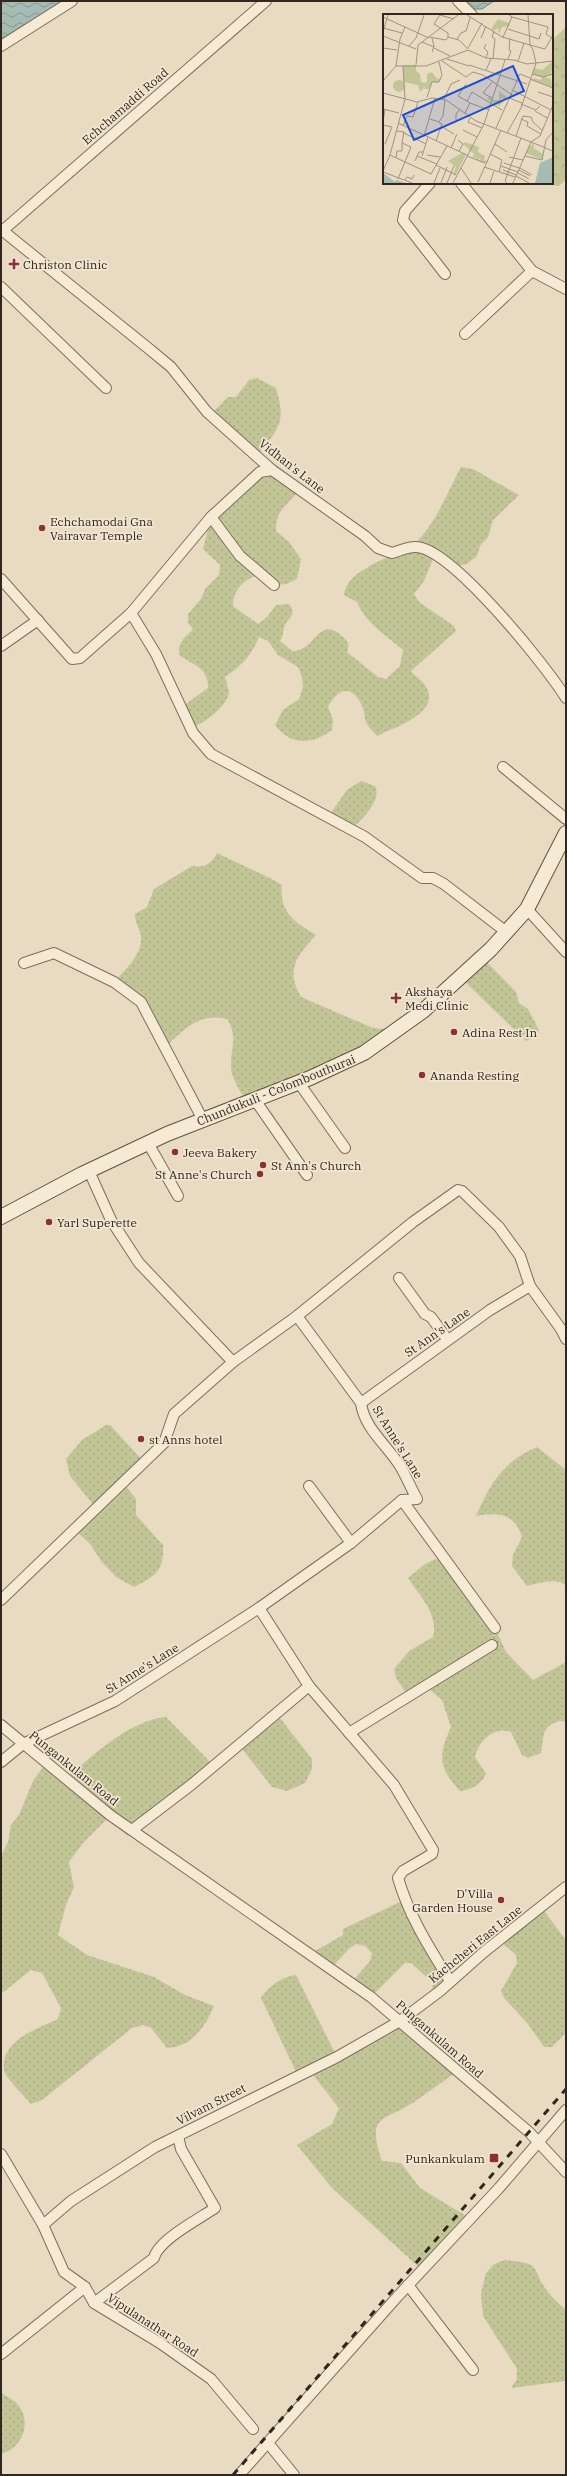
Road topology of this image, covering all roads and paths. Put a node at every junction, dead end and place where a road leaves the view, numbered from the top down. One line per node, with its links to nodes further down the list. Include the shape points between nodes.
1 (72, 1): 5 (street)
2 (266, 1): 8 (street, Echchamaddi Road)
3 (458, 1): 4 (street)
4 (471, 14)
5 (1, 46)
6 (429, 184): 10 (street, via 405,210 403,220)
7 (462, 184): 9 (street)
8 (2, 231): 15 (street, Vidhan's Lane, via 171,367 207,412)
9 (532, 271): 12 (street); 13 (street)
10 (445, 274)
11 (1, 287): 14 (street)
12 (566, 289)
13 (465, 334)
14 (106, 388)
15 (272, 470): 16 (street, via 260,472); 22 (street, Vidhan's Lane, via 378,548 392,553 410,547 421,548 439,556 501,615 554,678)
16 (211, 518): 18 (street, via 240,556); 19 (street)
17 (1, 579): 20 (street)
18 (274, 585)
19 (131, 613): 20 (street, via 80,658 72,659); 27 (street, via 156,654 193,733 211,754 365,837 422,878 433,878 444,884)
20 (38, 620): 21 (street)
21 (1, 646)
22 (566, 698)
23 (503, 767): 24 (street)
24 (566, 819)
25 (566, 833): 26 (main road, Chundukuli - Colombouthurai)
26 (527, 909): 27 (main road, Chundukuli - Colombouthurai); 28 (street)
27 (505, 931): 30 (main road, Chundukuli - Colombouthurai, via 491,949 423,1011 364,1053)
28 (566, 952)
29 (24, 963): 32 (street, via 54,953 114,982 141,1002)
30 (299, 1083): 31 (main road, Chundukuli - Colombouthurai); 34 (street)
31 (255, 1100): 32 (main road, Chundukuli - Colombouthurai); 36 (street)
32 (203, 1120): 33 (main road, Chundukuli - Colombouthurai)
33 (148, 1143): 35 (main road, Chundukuli - Colombouthurai); 37 (street)
34 (345, 1148)
35 (89, 1171): 38 (main road, Chundukuli - Colombouthurai); 45 (street, via 111,1220 139,1263)
36 (307, 1175)
37 (178, 1196)
38 (1, 1217)
39 (399, 1278): 44 (street)
40 (530, 1286): 41 (street, via 520,1256 499,1227 458,1190 413,1222); 42 (street); 44 (street, St Ann's Lane)
41 (297, 1316): 45 (street); 46 (street, St Anne's Lane)
42 (564, 1327): 43 (street)
43 (566, 1339)
44 (447, 1340): 46 (street, St Ann's Lane)
45 (233, 1362): 50 (street, via 174,1414 164,1443)
46 (361, 1402): 48 (street, St Anne's Lane, via 370,1426 399,1465 417,1499)
47 (309, 1486): 49 (street)
48 (402, 1500): 49 (street, St Anne's Lane); 52 (street)
49 (351, 1543): 51 (street, St Anne's Lane)
50 (1, 1600)
51 (259, 1608): 54 (street); 57 (street, St Anne's Lane, via 115,1701)
52 (495, 1628)
53 (492, 1645): 56 (street)
54 (309, 1686): 56 (street); 59 (street, via 191,1785)
55 (1, 1725): 57 (street, Pungankulam Road)
56 (349, 1733): 61 (street, via 394,1785 433,1850 432,1854 403,1871 398,1878 404,1900 417,1929)
57 (22, 1744): 58 (street, St Anne's Lane); 59 (street, Pungankulam Road)
58 (1, 1762)
59 (132, 1830): 62 (street, Pungankulam Road, via 371,1997)
60 (566, 1887): 61 (street, Kachcheri East Lane)
61 (450, 1981): 62 (street, Kachcheri East Lane)
62 (400, 2021): 64 (street, Vilvam Street, via 337,2057); 65 (street, Pungankulam Road)
63 (566, 2110): 65 (street)
64 (178, 2136): 68 (street, Vilvam Street, via 155,2147 71,2201); 71 (street, via 181,2149 215,2208 164,2243 155,2251 154,2258)
65 (538, 2141): 67 (street, Pungankulam Road); 69 (street, via 499,2188)
66 (1, 2154): 68 (street, Vipulanathar Road)
67 (566, 2172)
68 (43, 2225): 70 (street, Vipulanathar Road, via 64,2272)
69 (408, 2285): 73 (street); 75 (street)
70 (85, 2286): 71 (street, Vipulanathar Road); 72 (street)
71 (94, 2303): 74 (street, Vipulanathar Road, via 160,2343 210,2379)
72 (1, 2354)
73 (473, 2370)
74 (253, 2429)
75 (268, 2443): 76 (street); 77 (street)
76 (239, 2475)
77 (294, 2475)

